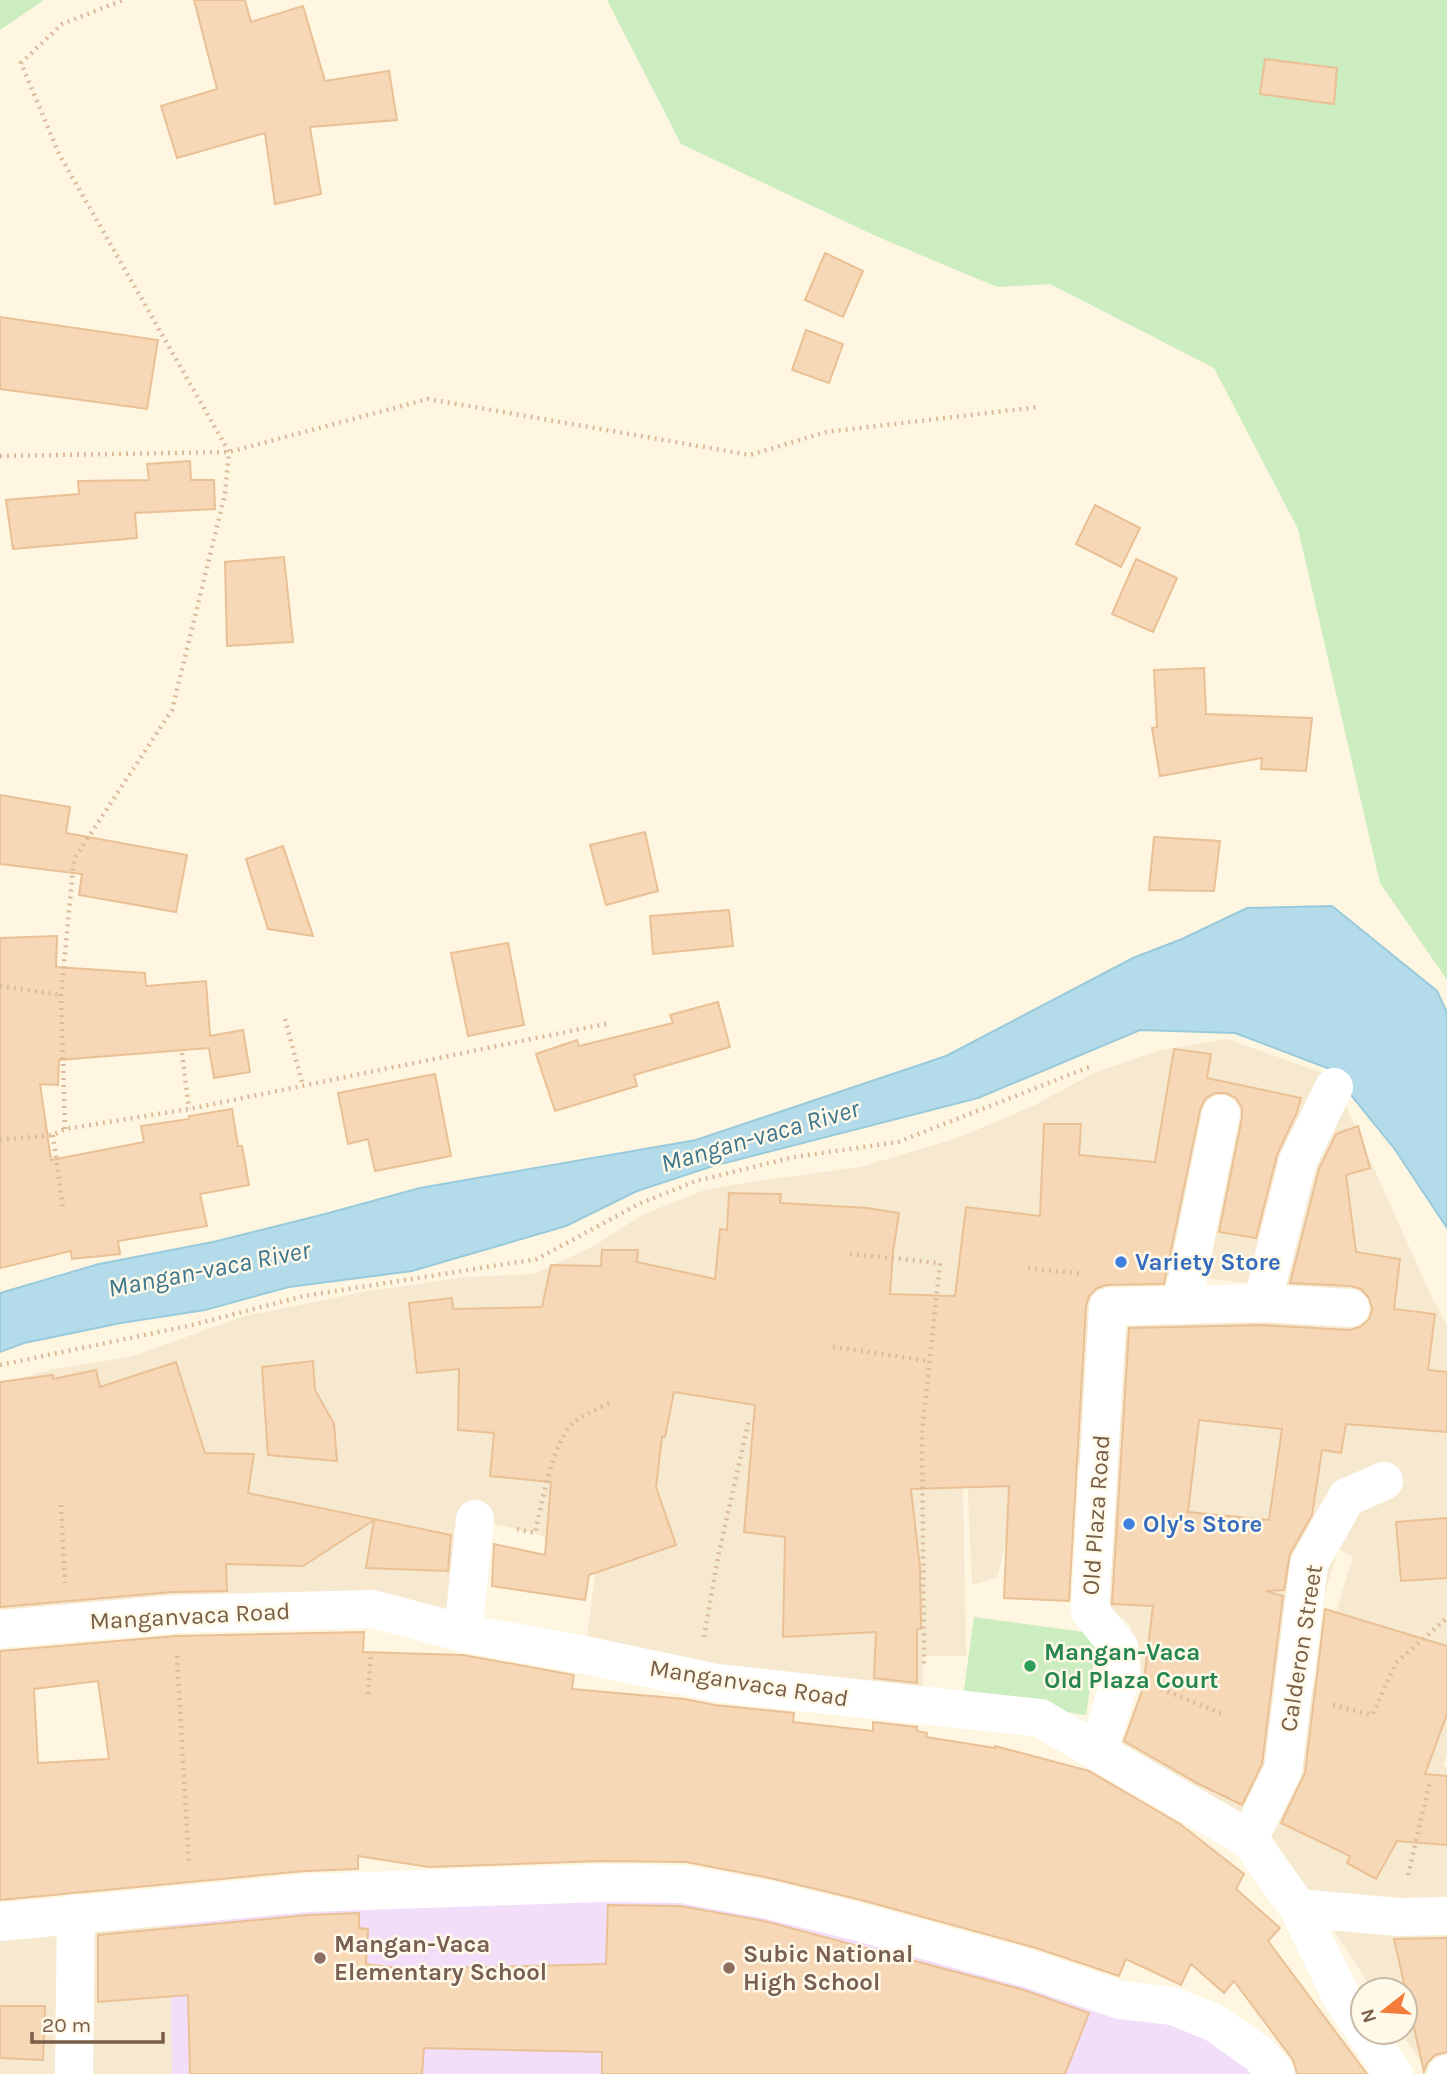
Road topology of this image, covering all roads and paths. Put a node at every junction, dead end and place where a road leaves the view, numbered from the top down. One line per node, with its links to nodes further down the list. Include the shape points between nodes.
1 (123, 0): 3 (path, via 62,24 21,63 60,154)
2 (1038, 407): 3 (path, via 825,432 750,455 428,399)
3 (229, 452): 4 (path); 6 (path, via 225,494 172,710 74,859)
4 (0, 456)
5 (0, 986): 6 (path)
6 (61, 995): 15 (path)
7 (285, 1019): 11 (path)
8 (610, 1023): 11 (path)
9 (182, 1053): 13 (path)
10 (1092, 1066): 25 (path, via 898,1142 794,1157 696,1181 641,1203 537,1259 303,1296)
11 (303, 1086): 13 (path)
12 (1334, 1087): 20 (street, via 1298,1161)
13 (189, 1109): 15 (path)
14 (1222, 1114): 21 (street)
15 (65, 1129): 16 (path)
16 (53, 1135): 17 (path); 18 (path)
17 (0, 1140)
18 (63, 1209)
19 (850, 1254): 24 (path, via 940,1263)
20 (1262, 1303): 21 (street); 22 (street)
21 (1182, 1305): 38 (street, Old Plaza Road, via 1108,1307 1090,1611 1119,1647)
22 (1350, 1308)
23 (833, 1347): 24 (path)
24 (929, 1361): 40 (path, via 922,1433)
25 (0, 1366)
26 (612, 1402): 31 (path, via 573,1423 562,1440)
27 (749, 1420): 37 (path)
28 (1384, 1481): 39 (street, Calderon Street, via 1347,1497 1309,1564)
29 (61, 1505): 34 (path)
30 (475, 1520): 36 (street)
31 (535, 1533)
32 (174, 1614): 34 (street, Manganvaca Road); 36 (street, Manganvaca Road, via 373,1609); 45 (path)
33 (1447, 1618): 39 (path, via 1396,1663 1372,1715)
34 (67, 1622): 35 (street, Manganvaca Road)
35 (0, 1629)
36 (463, 1633): 40 (street, Manganvaca Road, via 717,1683)
37 (703, 1640)
38 (1122, 1673): 41 (path); 42 (street)
39 (1292, 1694): 44 (street, Calderon Street, via 1283,1770)
40 (925, 1707): 42 (street, Manganvaca Road, via 1040,1718)
41 (1225, 1715)
42 (1098, 1752): 44 (street, Manganvaca Road)
43 (1430, 1781): 49 (path)
44 (1249, 1839): 46 (street, Manganvaca Road)
45 (191, 1903): 47 (street); 54 (street, via 424,1888 682,1884 855,1921 1030,1969 1120,2000 1173,2006 1215,2023 1260,2055)
46 (1298, 1908): 49 (street); 51 (street, Manganvaca Road)
47 (75, 1913): 50 (street); 53 (street)
48 (1447, 1916): 49 (street)
49 (1398, 1917)
50 (0, 1922)
51 (1349, 2009)
52 (1375, 2046): 55 (street, Manganvaca Road)
53 (74, 2074)
54 (1276, 2074)
55 (1394, 2074)

